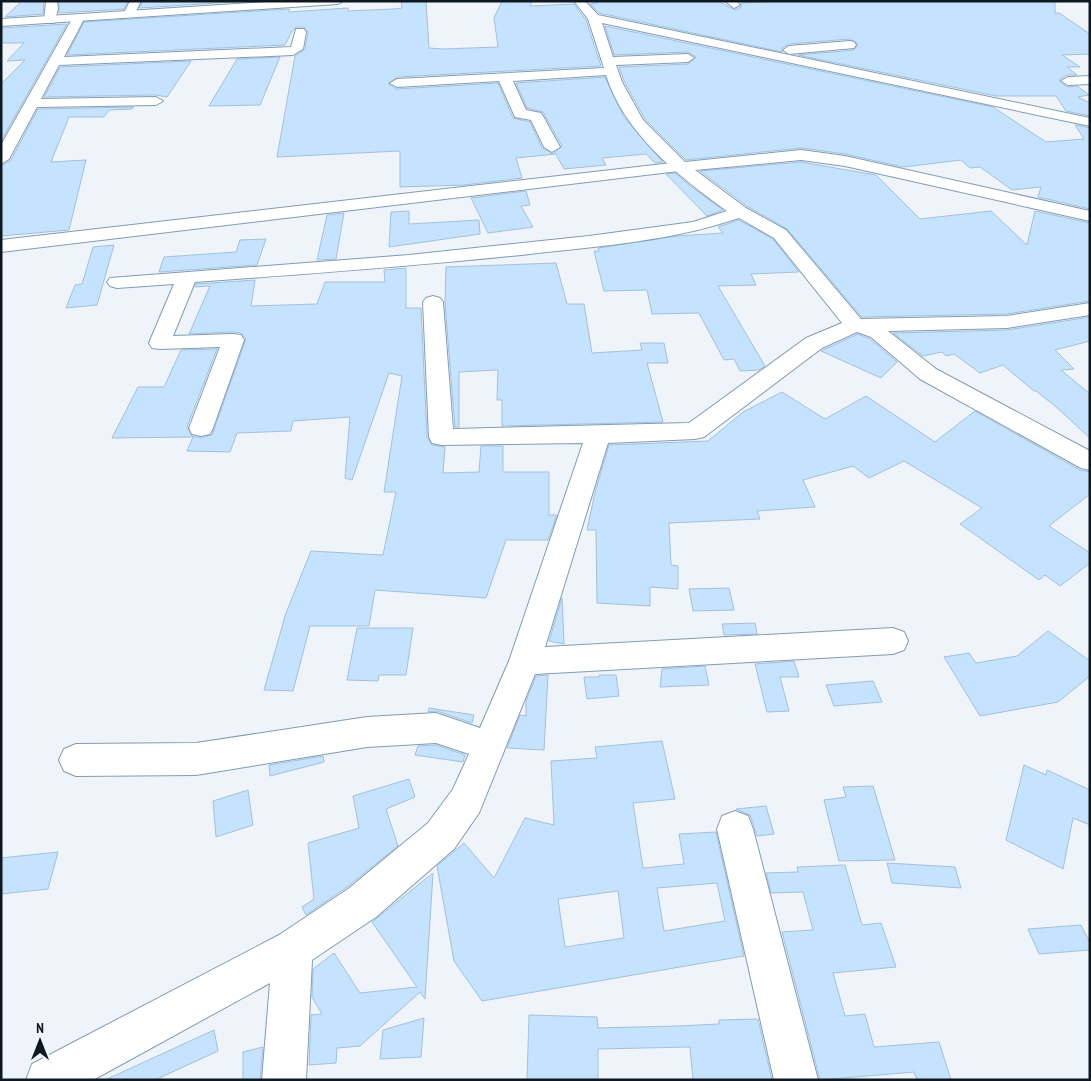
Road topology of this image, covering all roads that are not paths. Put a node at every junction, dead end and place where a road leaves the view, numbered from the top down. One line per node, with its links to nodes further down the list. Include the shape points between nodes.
1 (51, 1): 9 (street)
2 (136, 1): 6 (street)
3 (338, 1): 5 (street)
4 (579, 1): 7 (street)
5 (304, 2): 6 (street)
6 (130, 13): 8 (street)
7 (594, 18): 13 (street); 16 (street)
8 (78, 19): 9 (street); 15 (street)
9 (50, 21): 10 (street)
10 (1, 23)
11 (300, 32): 15 (street, via 297,49 293,51)
12 (850, 45): 13 (street, via 793,49)
13 (779, 56): 23 (street)
14 (688, 58): 16 (street)
15 (55, 61): 22 (street)
16 (611, 66): 17 (street); 26 (street, via 615,82 637,122)
17 (504, 76): 20 (street); 24 (street, via 520,114 536,116)
18 (1090, 80): 19 (street)
19 (1068, 81)
20 (397, 84)
21 (156, 101): 22 (street)
22 (32, 103): 25 (street)
23 (1090, 122)
24 (552, 147)
25 (1, 159)
26 (681, 167): 27 (street); 28 (street, via 802,155 846,161); 29 (street)
27 (740, 212): 30 (street, via 696,227 589,242 409,261); 34 (street, via 780,234)
28 (1090, 216)
29 (1, 246)
30 (187, 277): 31 (street); 35 (street, via 160,343 233,340)
31 (117, 282)
32 (434, 302): 36 (street, via 441,437)
33 (1090, 309): 34 (street, via 1007,322)
34 (856, 325): 36 (street, via 814,343 695,431); 37 (street, via 878,333 928,374)
35 (201, 428)
36 (598, 435): 39 (street)
37 (1090, 462)
38 (893, 641): 39 (street)
39 (525, 662): 40 (street)
40 (489, 746): 41 (street, via 436,728 367,732 196,759); 43 (street, via 466,801 441,836 362,903)
41 (76, 760)
42 (735, 829): 46 (street)
43 (293, 949): 44 (street); 45 (street)
44 (48, 1080)
45 (284, 1080)
46 (796, 1080)

